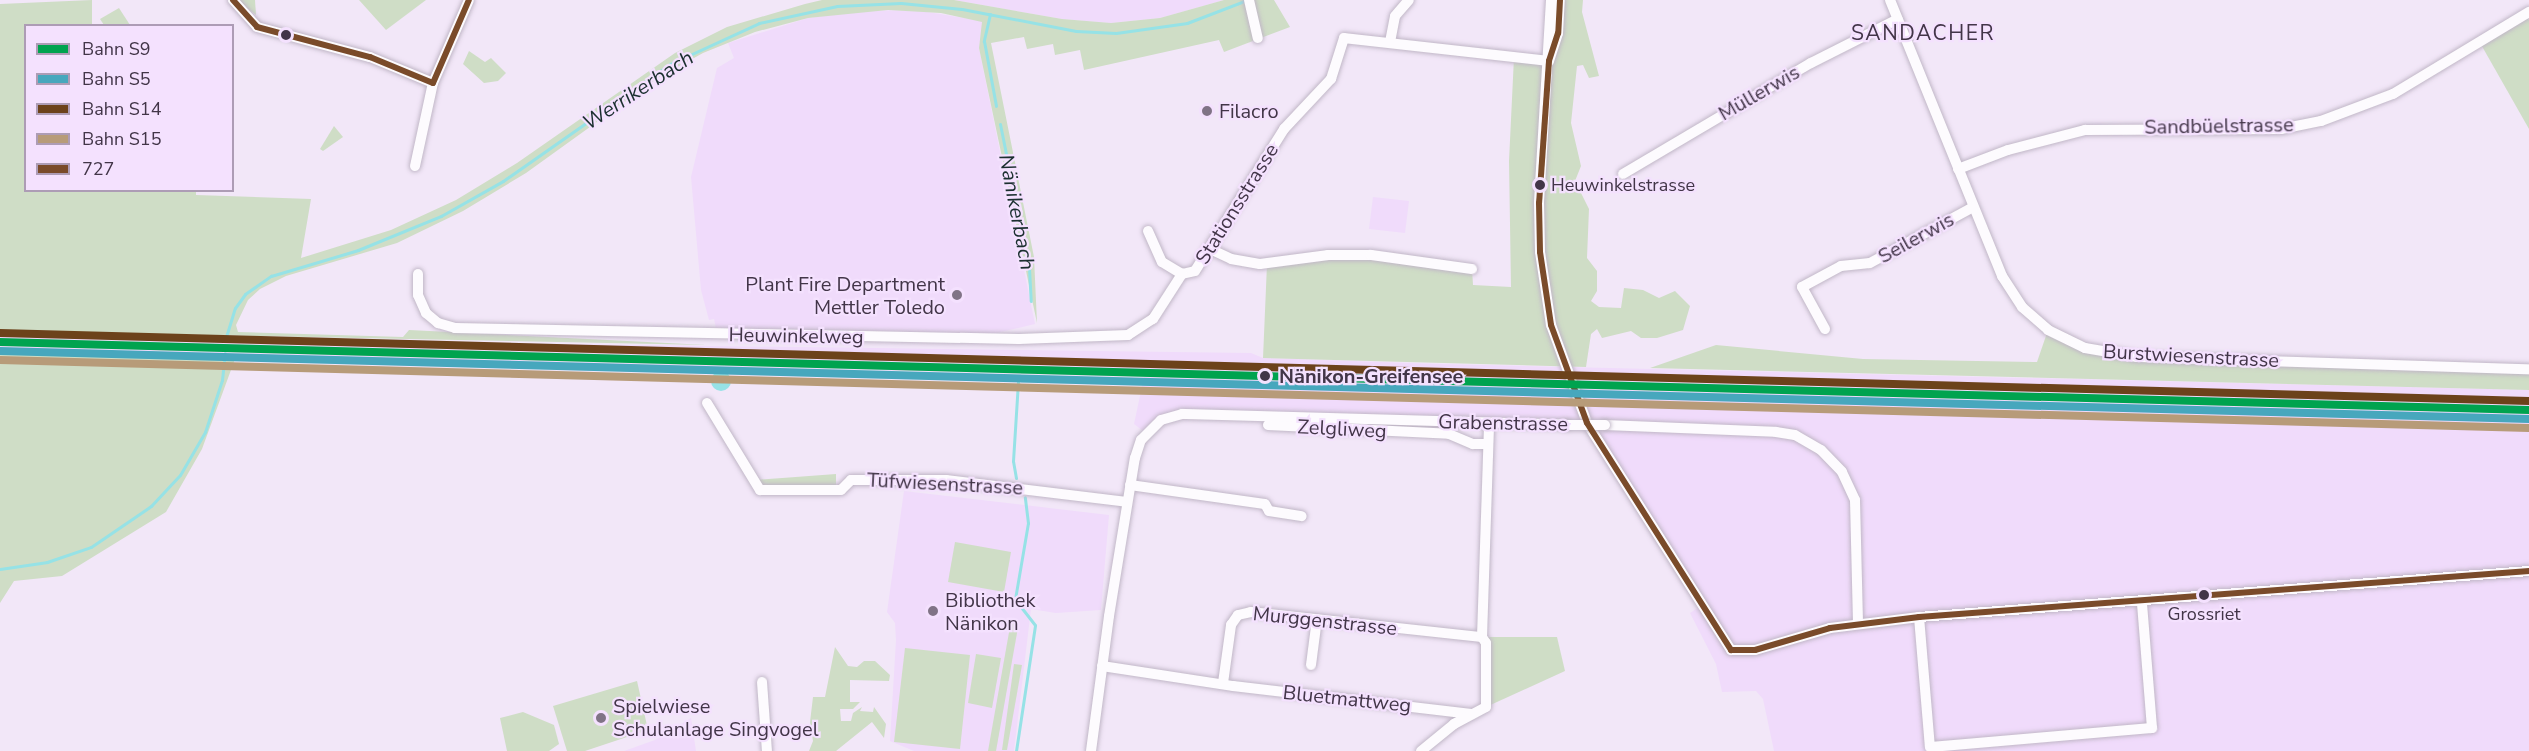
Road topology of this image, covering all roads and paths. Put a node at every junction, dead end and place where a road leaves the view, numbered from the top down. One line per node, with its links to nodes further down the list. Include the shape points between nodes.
1 (233, 0): 13 (street, via 257,27 370,57)
2 (469, 0): 13 (street)
3 (1409, 0): 11 (street, via 1395,16)
4 (1551, 0): 12 (street, via 1546,46)
5 (1560, 0): 12 (street)
6 (1890, 0): 9 (street, Burstwiesenstrasse)
7 (1250, 3): 10 (street)
8 (2529, 12): 15 (street, Sandbüelstrasse, via 2393,94 2321,121 2281,129 2085,130 2008,150)
9 (1898, 19): 15 (street, Burstwiesenstrasse); 16 (street, Müllerwis, via 1820,57)
10 (1258, 38)
11 (1390, 42): 12 (street); 19 (street, Stationsstrasse, via 1344,38 1331,79 1284,129)
12 (1549, 61): 36 (street, via 1539,203 1544,292 1560,357 1587,423 1731,650 1743,652 1812,632)
13 (434, 83): 14 (street)
14 (415, 166)
15 (1958, 169): 17 (street, Burstwiesenstrasse)
16 (1623, 174)
17 (1973, 207): 23 (street, Seilerwis, via 1870,263 1841,266 1802,287); 24 (street, Burstwiesenstrasse, via 2002,276 2022,307 2048,330 2091,350 2138,357)
18 (1148, 231): 22 (street, Stationsstrasse, via 1158,257)
19 (1210, 249): 20 (street, via 1231,259 1260,264 1328,255 1371,255); 22 (street, Stationsstrasse, via 1195,271)
20 (1472, 269)
21 (418, 274): 22 (street, Heuwinkelweg, via 418,296 426,313 438,323 455,328 1018,339 1128,335 1153,319)
22 (1182, 274)
23 (1825, 329)
24 (2529, 369)
25 (707, 403): 30 (street, Tüfwiesenstrasse, via 760,490 841,490 851,480 946,480)
26 (1197, 415): 27 (street, Grabenstrasse); 28 (street, Zelgliweg, via 1200,421 1216,424 1449,434 1473,444); 29 (street, Grabenstrasse, via 1170,416 1146,433)
27 (1489, 423): 28 (street); 36 (street, Grabenstrasse, bridge, via 1795,435 1821,450 1842,472 1855,500)
28 (1488, 444): 37 (street)
29 (1130, 485): 30 (street); 31 (street, via 1265,504 1269,511)
30 (1127, 502): 39 (street)
31 (1302, 516)
32 (2529, 571): 33 (street)
33 (2142, 603): 34 (street); 34 (street, via 2152,728 1930,747)
34 (1919, 617): 36 (street)
35 (1317, 619): 37 (street, Murggenstrasse); 38 (street); 41 (street, Murggenstrasse, via 1251,612 1238,615 1231,625)
36 (1858, 624)
37 (1482, 637): 42 (street, via 1486,643 1486,707)
38 (1311, 664)
39 (1102, 666): 41 (street, Bluetmattweg); 44 (street)
40 (762, 682): 43 (street)
41 (1223, 683): 42 (street, Bluetmattweg)
42 (1471, 714): 45 (street)
43 (767, 751)
44 (1091, 751)
45 (1421, 751)

